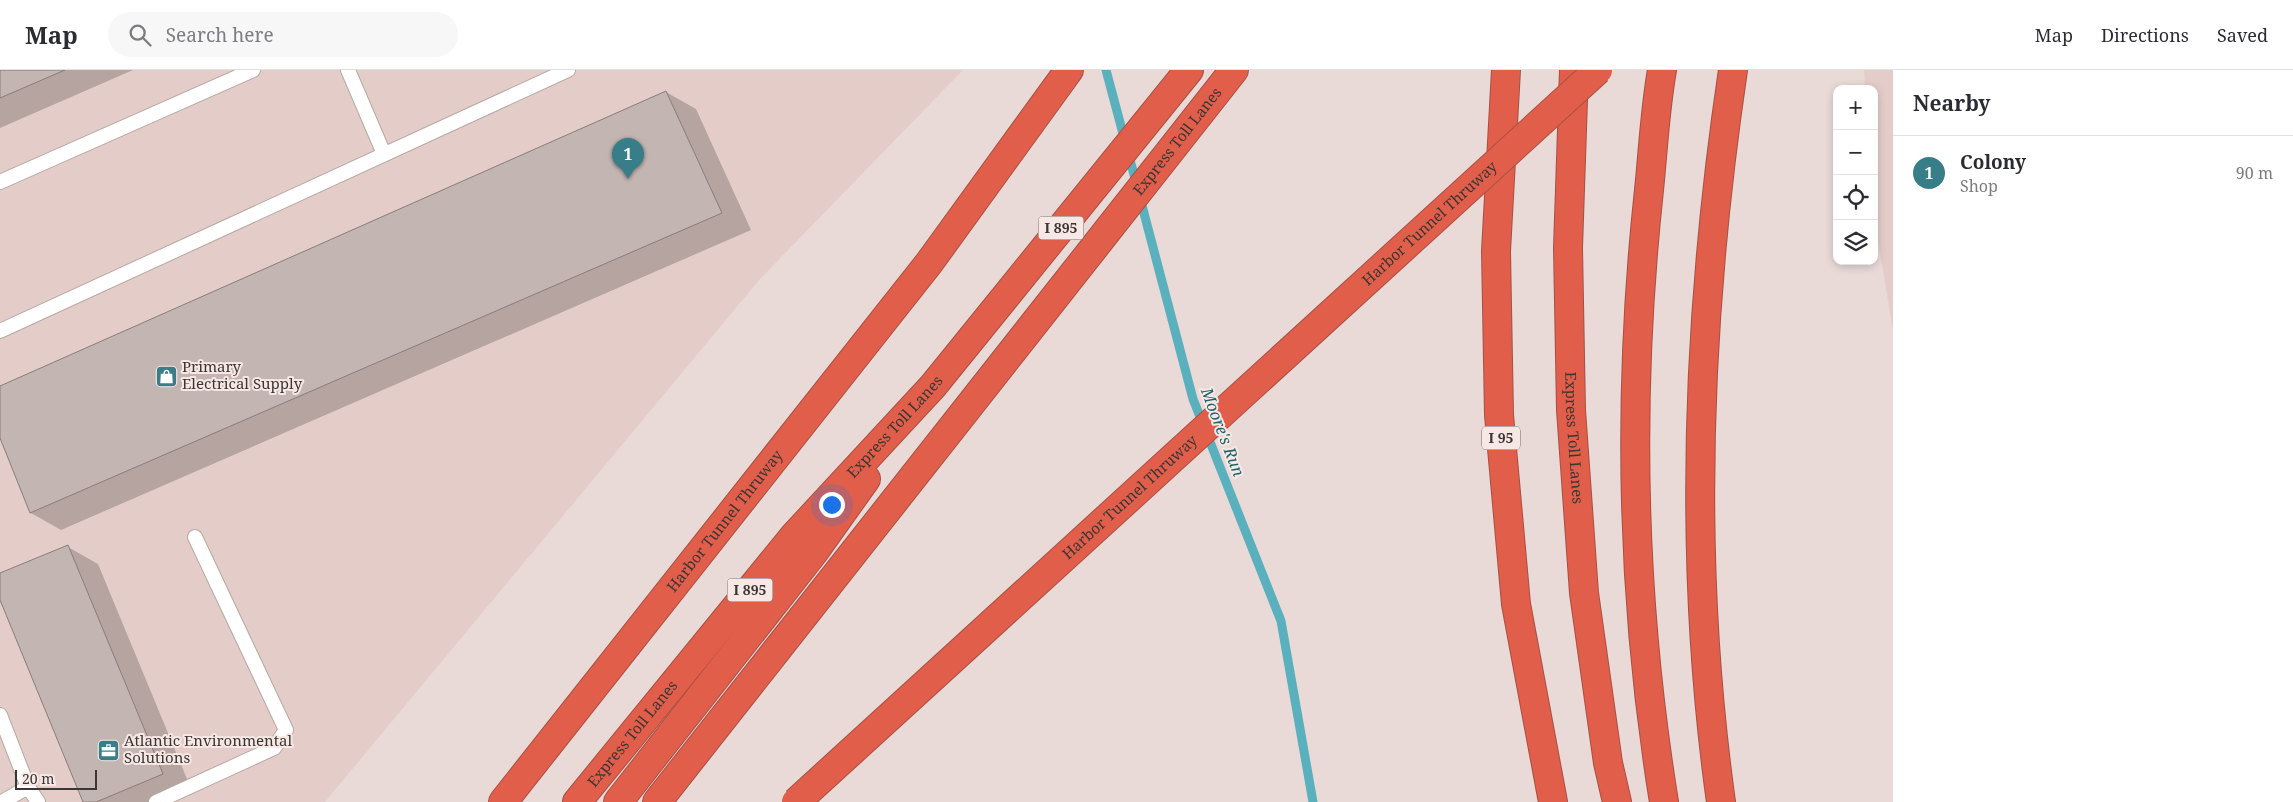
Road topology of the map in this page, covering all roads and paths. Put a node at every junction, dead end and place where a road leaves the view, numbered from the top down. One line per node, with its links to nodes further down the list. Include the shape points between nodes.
1 (253, 70): 13 (lane)
2 (348, 70): 12 (lane)
3 (568, 70): 12 (lane)
4 (1069, 70): 22 (highway, Harbor Tunnel Thruway, via 929,263)
5 (1189, 70): 15 (highway, Express Toll Lanes / I 895)
6 (1234, 70): 25 (highway, Express Toll Lanes)
7 (1506, 70): 27 (highway, I 95, via 1496,251 1499,416 1516,604)
8 (1574, 70): 28 (highway, Express Toll Lanes, via 1568,248 1570,410 1584,592 1608,763)
9 (1598, 70): 26 (highway, Harbor Tunnel Thruway, bridge)
10 (1662, 70): 29 (highway, via 1638,300 1634,454 1646,657)
11 (1733, 70): 30 (highway, via 1709,253 1700,401 1702,603 1709,705)
12 (384, 154): 14 (lane)
13 (0, 182)
14 (0, 331)
15 (933, 386): 23 (highway, Express Toll Lanes / I 895, via 794,536); 24 (highway, via 814,552)
16 (195, 537): 21 (lane, via 286,730 274,748)
17 (0, 715): 18 (lane)
18 (28, 788): 19 (lane); 20 (lane)
19 (2, 802)
20 (38, 802)
21 (156, 802)
22 (503, 802)
23 (577, 802)
24 (618, 802)
25 (657, 802)
26 (796, 802)
27 (1553, 802)
28 (1617, 802)
29 (1664, 802)
30 (1721, 802)

